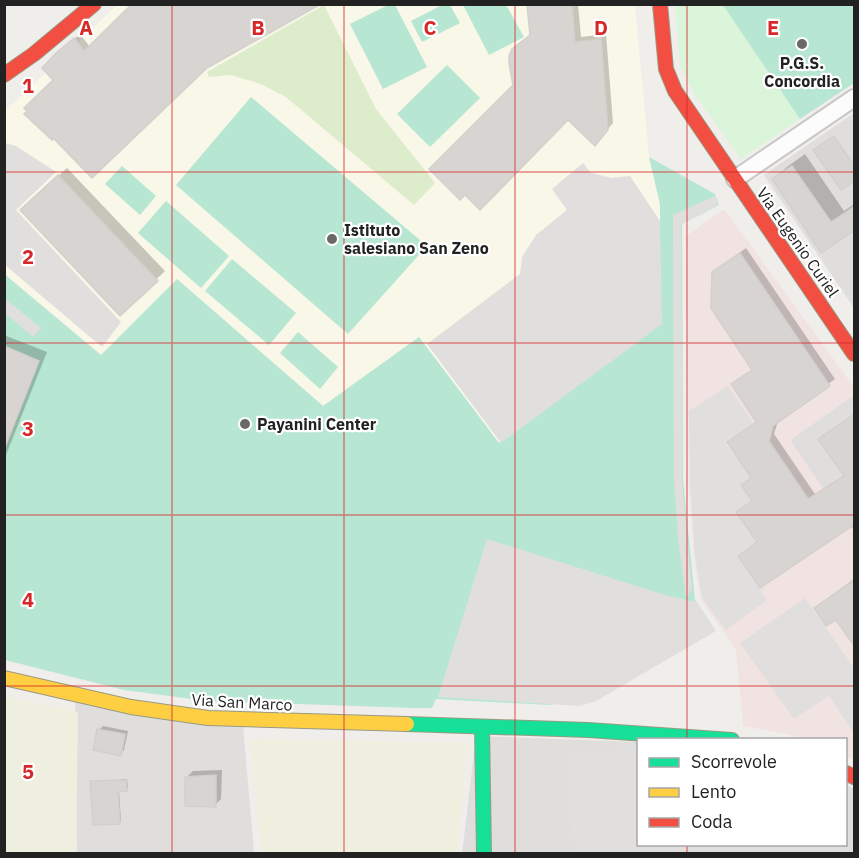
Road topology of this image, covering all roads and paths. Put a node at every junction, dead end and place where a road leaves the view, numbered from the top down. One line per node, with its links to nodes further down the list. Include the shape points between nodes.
1 (94, 4): 3 (main road)
2 (660, 4): 5 (main road, Via Eugenio Curiel, via 666,69 675,91)
3 (4, 75)
4 (855, 98): 5 (street)
5 (735, 179): 6 (main road, Via Eugenio Curiel)
6 (855, 354)
7 (4, 678): 8 (main road, Via San Marco, via 176,715)
8 (482, 727): 9 (main road, Via San Marco); 10 (main road)
9 (708, 738)
10 (484, 854)

